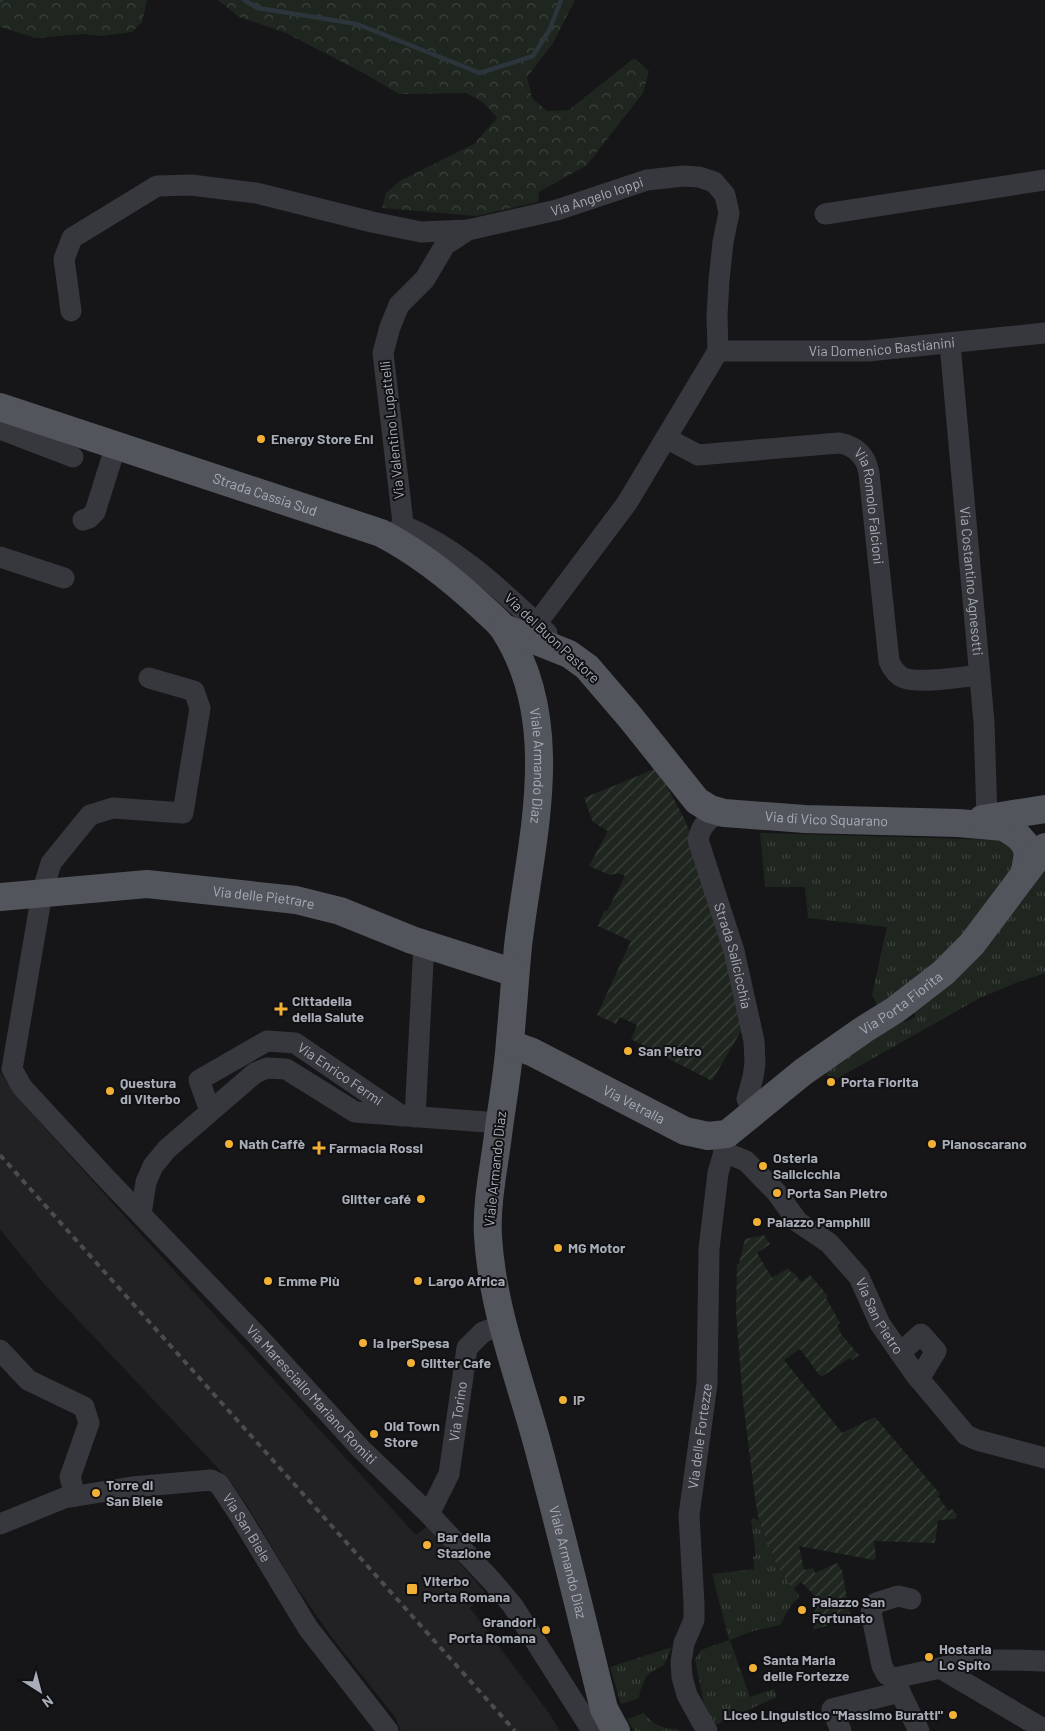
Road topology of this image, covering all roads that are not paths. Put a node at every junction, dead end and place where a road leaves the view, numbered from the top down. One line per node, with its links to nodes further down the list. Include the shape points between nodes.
1 (1045, 180): 2 (street)
2 (824, 214)
3 (468, 230): 4 (street, Via Angelo Ioppi, via 421,232 256,193 157,186 72,238 64,259); 7 (street, Via Angelo Ioppi, via 556,210 647,180 683,176 714,182 725,195 729,213 719,280); 14 (street, Via Valentino Lupattelli, via 444,245 425,279 399,305 383,354 403,523)
4 (71, 311)
5 (1045, 333): 6 (street, Via Domenico Bastianini)
6 (950, 344): 7 (street, Via Domenico Bastianini, via 868,351); 20 (street, Via Costantino Agnesotti)
7 (718, 351): 10 (street)
8 (0, 407): 11 (main road, Strada Cassia Sud)
9 (0, 429): 12 (street)
10 (666, 438): 17 (street, via 627,503); 20 (street, Via Romolo Falcioni, via 698,455 839,443 859,452 865,458 869,472 888,661 903,678 914,681)
11 (116, 445): 13 (street, via 95,512); 14 (main road, Strada Cassia Sud, via 381,533)
12 (73, 457)
13 (83, 520)
14 (397, 532): 17 (street, Via del Buon Pastore, via 412,530 454,553); 18 (main road, Strada Cassia Sud, via 423,559)
15 (0, 557): 16 (street)
16 (64, 578)
17 (537, 623): 19 (street, Via del Buon Pastore)
18 (504, 628): 19 (main road); 22 (main road, Viale Armando Diaz, via 522,664)
19 (570, 654): 22 (main road, via 551,658 539,668 533,683); 23 (main road, Via del Buon Pastore, via 587,667)
20 (979, 675): 26 (street, Via Costantino Agnesotti)
21 (149, 678): 30 (street, via 194,691 200,708 183,813 114,808 90,815 51,863)
22 (533, 698): 33 (main road, Viale Armando Diaz, via 540,750 539,780)
23 (697, 801): 25 (main road, Via di Vico Squarano)
24 (1045, 809): 26 (main road)
25 (724, 813): 27 (main road, Via di Vico Squarano, via 805,819); 36 (street, Strada Salicicchia, via 705,822 698,840 734,951 754,1041 754,1077 747,1099)
26 (987, 818): 27 (main road)
27 (958, 823): 29 (main road, via 1004,827 1018,836 1028,853)
28 (1045, 847): 29 (main road, Via Porta Fiorita)
29 (1025, 872): 36 (main road, Via Porta Fiorita, via 972,944 943,973 803,1072)
30 (42, 893): 31 (main road, Via delle Pietrare); 32 (main road, Via delle Pietrare, via 147,884 296,900 340,911); 40 (street, Via Maresciallo Mariano Romiti, via 12,1070 22,1086)
31 (0, 897)
32 (424, 943): 33 (main road, Via delle Pietrare); 37 (street)
33 (516, 973): 34 (main road, Viale Armando Diaz)
34 (510, 1044): 38 (main road, Viale Armando Diaz); 39 (main road, Via Vetralla, via 541,1056 686,1131)
35 (210, 1111): 37 (street, Via Enrico Fermi, via 255,1073 267,1068 286,1069 355,1112); 37 (street, Via Enrico Fermi, via 199,1080 267,1041 295,1043); 40 (street, Via Enrico Fermi, via 167,1149 153,1166 146,1182)
36 (755, 1112): 39 (main road)
37 (409, 1116): 38 (street, Via Enrico Fermi)
38 (499, 1123): 41 (main road, Viale Armando Diaz, via 488,1232 492,1276)
39 (726, 1143): 42 (street, Via San Pietro, via 777,1193 798,1222 829,1243 859,1277 880,1324); 57 (street, Via delle Fortezze, via 718,1173 709,1249 707,1384 689,1515 694,1620 684,1643 681,1662 687,1695)
40 (142, 1214): 47 (street, Via Maresciallo Mariano Romiti, via 361,1449)
41 (502, 1325): 47 (street, Via Torino, via 483,1332 466,1348 450,1474); 56 (main road, Viale Armando Diaz, via 551,1494 604,1709)
42 (900, 1353): 44 (street, Via San Pietro); 44 (street, via 921,1334 936,1351)
43 (2, 1354): 46 (street, via 28,1380 84,1407 89,1424 70,1477)
44 (920, 1379): 45 (street, Via San Pietro, via 966,1435)
45 (1045, 1458)
46 (74, 1496): 48 (street, Via San Biele); 54 (street, Via San Biele, via 211,1480 219,1484 308,1628)
47 (429, 1514): 55 (street, Via Maresciallo Mariano Romiti, via 514,1606)
48 (0, 1524)
49 (911, 1599): 52 (street, via 898,1596 876,1603 870,1612 882,1666)
50 (1045, 1661): 51 (street, via 992,1659)
51 (940, 1668): 52 (street); 53 (street)
52 (897, 1685): 58 (street, via 832,1709); 59 (street)
53 (1045, 1730)
54 (388, 1731)
55 (595, 1731)
56 (616, 1731)
57 (707, 1731)
58 (841, 1731)
59 (919, 1731)

